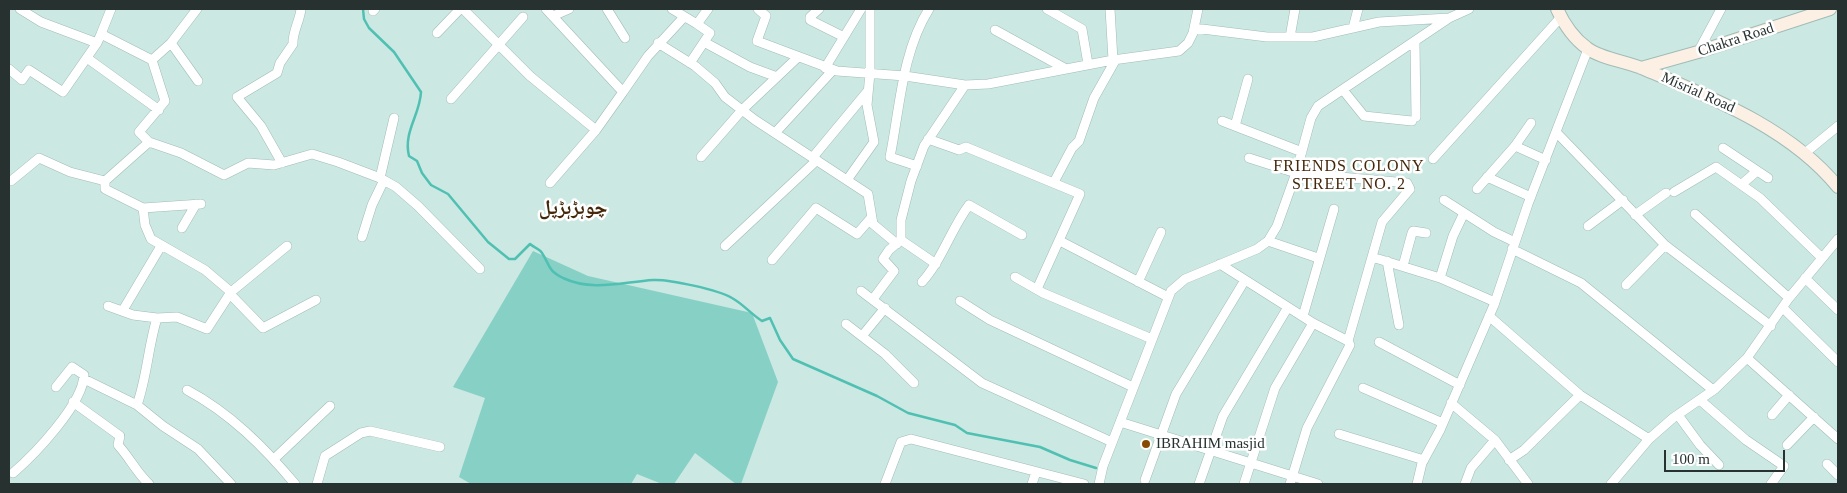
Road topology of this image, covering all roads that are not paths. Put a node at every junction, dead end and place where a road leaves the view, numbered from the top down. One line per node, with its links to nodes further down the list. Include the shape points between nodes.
1 (20, 9): 40 (street, via 41,22)
2 (112, 9): 34 (street)
3 (197, 9): 41 (street)
4 (301, 9): 87 (street, via 293,44 276,73 237,97 261,126)
5 (460, 9): 33 (street); 43 (street)
6 (546, 9): 25 (street)
7 (569, 9): 25 (street)
8 (607, 9): 37 (street)
9 (672, 9): 27 (street)
10 (708, 9): 29 (street)
11 (758, 9): 47 (street, via 766,16 756,41)
12 (819, 9): 35 (street, via 810,20)
13 (861, 9): 35 (street)
14 (870, 9): 56 (street)
15 (929, 9): 57 (street, via 917,28)
16 (1047, 9): 51 (street, via 1082,30)
17 (1110, 9): 48 (street)
18 (1198, 9): 30 (street)
19 (1295, 9): 36 (street)
20 (1358, 9): 31 (street)
21 (1469, 9): 28 (street)
22 (1722, 9): 45 (street)
23 (1830, 9): 45 (main road, Chakra Road)
24 (1559, 13): 44 (main road, Misrial Road, via 1566,27); 85 (street)
25 (553, 16): 63 (street)
26 (523, 17): 43 (street)
27 (684, 17): 29 (street); 42 (street)
28 (1449, 18): 31 (street, via 1379,22); 39 (street)
29 (697, 24): 38 (street, via 710,33)
30 (1194, 28): 36 (street); 48 (street, via 1188,42 1179,51)
31 (1353, 28): 36 (street, via 1313,37)
32 (995, 30): 55 (street)
33 (436, 33)
34 (101, 34): 40 (street); 49 (street)
35 (844, 37): 54 (street)
36 (1290, 37)
37 (625, 38)
38 (704, 42): 50 (street); 58 (street, via 750,67)
39 (1416, 42): 62 (street); 62 (street, via 1414,119 1364,116)
40 (97, 43): 46 (street)
41 (171, 43): 49 (street); 60 (street)
42 (658, 43): 50 (street); 63 (street)
43 (498, 45): 65 (street); 73 (street)
44 (1588, 49): 52 (main road, Misrial Road); 75 (street)
45 (1698, 52): 52 (main road, Chakra Road)
46 (87, 58): 53 (street, via 63,92 29,70 22,80); 66 (street)
47 (797, 58): 54 (street); 58 (street)
48 (1115, 59): 51 (street); 97 (street, via 1094,98 1079,140)
49 (152, 60): 66 (street, via 165,101)
50 (690, 63): 67 (street)
51 (1088, 64): 55 (street)
52 (1641, 68): 81 (main road, Misrial Road, via 1742,113)
53 (9, 69)
54 (829, 69): 56 (street); 74 (street)
55 (1066, 69): 61 (street, via 988,84)
56 (870, 73): 57 (street); 64 (street)
57 (905, 76): 61 (street); 88 (street, via 890,157)
58 (777, 77): 67 (street)
59 (1248, 79): 71 (street)
60 (198, 81)
61 (965, 85): 76 (street)
62 (1343, 90): 80 (street, via 1318,106 1311,118)
63 (623, 92): 73 (street)
64 (867, 92): 83 (street); 94 (street, via 874,142)
65 (451, 100)
66 (159, 110): 77 (street, via 140,132)
67 (742, 110): 74 (street); 82 (street)
68 (394, 118): 93 (street)
69 (1222, 121): 71 (street)
70 (1531, 123): 78 (street)
71 (1234, 126): 80 (street)
72 (1838, 126): 81 (street)
73 (596, 130): 98 (street)
74 (775, 133): 83 (street)
75 (1557, 133): 86 (street); 104 (street)
76 (928, 139): 88 (street); 97 (street, via 959,150 966,148)
77 (149, 142): 87 (street, via 181,153 224,175 248,164); 96 (street)
78 (1514, 146): 86 (street); 91 (street)
79 (1723, 148): 89 (street)
80 (1302, 152): 90 (street)
81 (1805, 153): 100 (main road, Misrial Road)
82 (701, 158)
83 (815, 158): 94 (street); 124 (street)
84 (1249, 158): 90 (street)
85 (1433, 159)
86 (1546, 160): 102 (street)
87 (282, 163): 93 (street, via 312,154)
88 (917, 166): 120 (street, via 901,220)
89 (1757, 171): 92 (street); 99 (street)
90 (1296, 173): 119 (street); 126 (street, via 1407,183 1410,189 1382,222)
91 (1487, 177): 101 (street); 102 (street)
92 (1768, 178)
93 (382, 179): 116 (street); 134 (street, via 418,206)
94 (847, 180): 110 (street, via 870,197)
95 (12, 181): 96 (street, via 39,158 70,172)
96 (105, 181): 105 (street, via 106,189)
97 (1054, 182): 118 (street, via 1080,195)
98 (550, 184)
99 (1742, 184): 108 (street, via 1716,167); 128 (street)
100 (1838, 187)
101 (1477, 189)
102 (1531, 197): 125 (street)
103 (1444, 200): 107 (street)
104 (1623, 200): 108 (street); 111 (street)
105 (143, 208): 112 (street, via 199,204); 122 (street, via 150,239)
106 (1334, 209): 127 (street)
107 (1464, 213): 125 (street); 136 (street)
108 (1636, 214): 121 (street)
109 (1695, 214): 146 (street)
110 (871, 218): 120 (street, via 877,229); 129 (street, via 857,234 816,208)
111 (1588, 226)
112 (182, 228)
113 (1161, 232): 140 (street)
114 (1426, 233): 133 (street, via 1413,231)
115 (1022, 235): 131 (street, via 969,205)
116 (362, 237)
117 (1838, 239): 128 (street)
118 (1060, 241): 140 (street); 142 (street)
119 (1268, 241): 127 (street); 132 (street)
120 (899, 242): 131 (street); 148 (street, via 883,259 894,271)
121 (1665, 245): 141 (street); 163 (street)
122 (161, 246): 144 (street, via 204,270); 155 (street)
123 (287, 246): 144 (street)
124 (725, 246)
125 (1513, 246): 150 (street); 177 (street, via 1582,283)
126 (1372, 257): 130 (street); 166 (street)
127 (1318, 258): 157 (street)
128 (1822, 258): 137 (street)
129 (772, 260)
130 (1387, 261): 133 (street); 162 (street)
131 (936, 264): 139 (street)
132 (1220, 264): 138 (street); 145 (street, via 1185,279)
133 (1403, 266): 136 (street)
134 (480, 268)
135 (1015, 277): 142 (street)
136 (1440, 278): 150 (street)
137 (1805, 278): 146 (street); 156 (street)
138 (1245, 280): 152 (street); 191 (street, via 1181,385)
139 (922, 282)
140 (1138, 282): 145 (street)
141 (1626, 285)
142 (1037, 289): 165 (street)
143 (861, 291): 148 (street)
144 (230, 293): 147 (street, via 263,328); 159 (street, via 207,329 177,317)
145 (1168, 297): 165 (street)
146 (1789, 298): 154 (street)
147 (316, 300)
148 (873, 300): 153 (street)
149 (960, 302): 173 (street, via 990,320)
150 (1495, 302): 158 (street)
151 (108, 306): 155 (street)
152 (1288, 307): 157 (street); 198 (street, via 1224,416)
153 (885, 308): 164 (street); 195 (street, via 982,383)
154 (1783, 308): 163 (street); 169 (street)
155 (123, 310): 159 (street, via 133,315)
156 (1838, 310)
157 (1303, 316): 160 (street)
158 (1489, 316): 172 (street); 178 (street)
159 (157, 318): 183 (street)
160 (1313, 322): 166 (street); 202 (street, via 1275,388)
161 (846, 324): 164 (street)
162 (1400, 325)
163 (1771, 326): 168 (street)
164 (862, 336): 171 (street)
165 (1152, 338): 173 (street)
166 (1348, 341): 209 (street, via 1348,352 1307,428)
167 (1379, 342): 172 (street)
168 (1746, 358): 177 (street); 179 (street)
169 (1838, 362)
170 (84, 380): 174 (street, via 82,372 72,367); 181 (street); 183 (street)
171 (914, 383)
172 (1460, 385): 182 (street)
173 (1133, 387): 188 (street)
174 (56, 388)
175 (1362, 388): 189 (street)
176 (187, 390): 199 (street, via 212,404)
177 (1713, 390): 180 (street)
178 (1580, 395): 194 (street); 201 (street, via 1524,450)
179 (1789, 395): 185 (street); 187 (street)
180 (1700, 400): 186 (street); 225 (street, via 1746,440 1784,466)
181 (73, 402): 206 (street, via 44,445); 211 (street, via 120,436 118,445)
182 (1452, 403): 189 (street); 193 (street)
183 (138, 405): 212 (street, via 198,449)
184 (330, 406): 199 (street)
185 (1772, 414)
186 (1678, 415): 194 (street); 204 (street, via 1700,446)
187 (1814, 417): 192 (street); 196 (street)
188 (1120, 422): 191 (street); 195 (street)
189 (1443, 423): 200 (street)
190 (1339, 434): 200 (street)
191 (1161, 435): 198 (street); 208 (street)
192 (1838, 438)
193 (1495, 440): 201 (street); 223 (street, via 1471,468)
194 (1649, 440): 210 (street)
195 (1112, 442): 218 (street)
196 (1788, 444)
197 (440, 447): 214 (street, via 370,431 361,433 328,452)
198 (1210, 451): 202 (street); 219 (street)
199 (274, 459): 213 (street)
200 (1424, 460): 222 (street)
201 (1509, 460): 224 (street)
202 (1250, 464): 209 (street); 220 (street)
203 (1827, 464): 207 (street)
204 (1719, 465)
205 (1036, 472): 215 (street, via 911,439 901,442); 216 (street); 217 (street)
206 (13, 473)
207 (1838, 474)
208 (1145, 480)
209 (1292, 480): 221 (street)
210 (1617, 482)
211 (149, 484)
212 (231, 484)
213 (295, 484)
214 (317, 484)
215 (885, 484)
216 (1032, 484)
217 (1084, 484)
218 (1099, 484)
219 (1199, 484)
220 (1244, 484)
221 (1318, 484)
222 (1416, 484)
223 (1465, 484)
224 (1528, 484)
225 (1771, 484)

